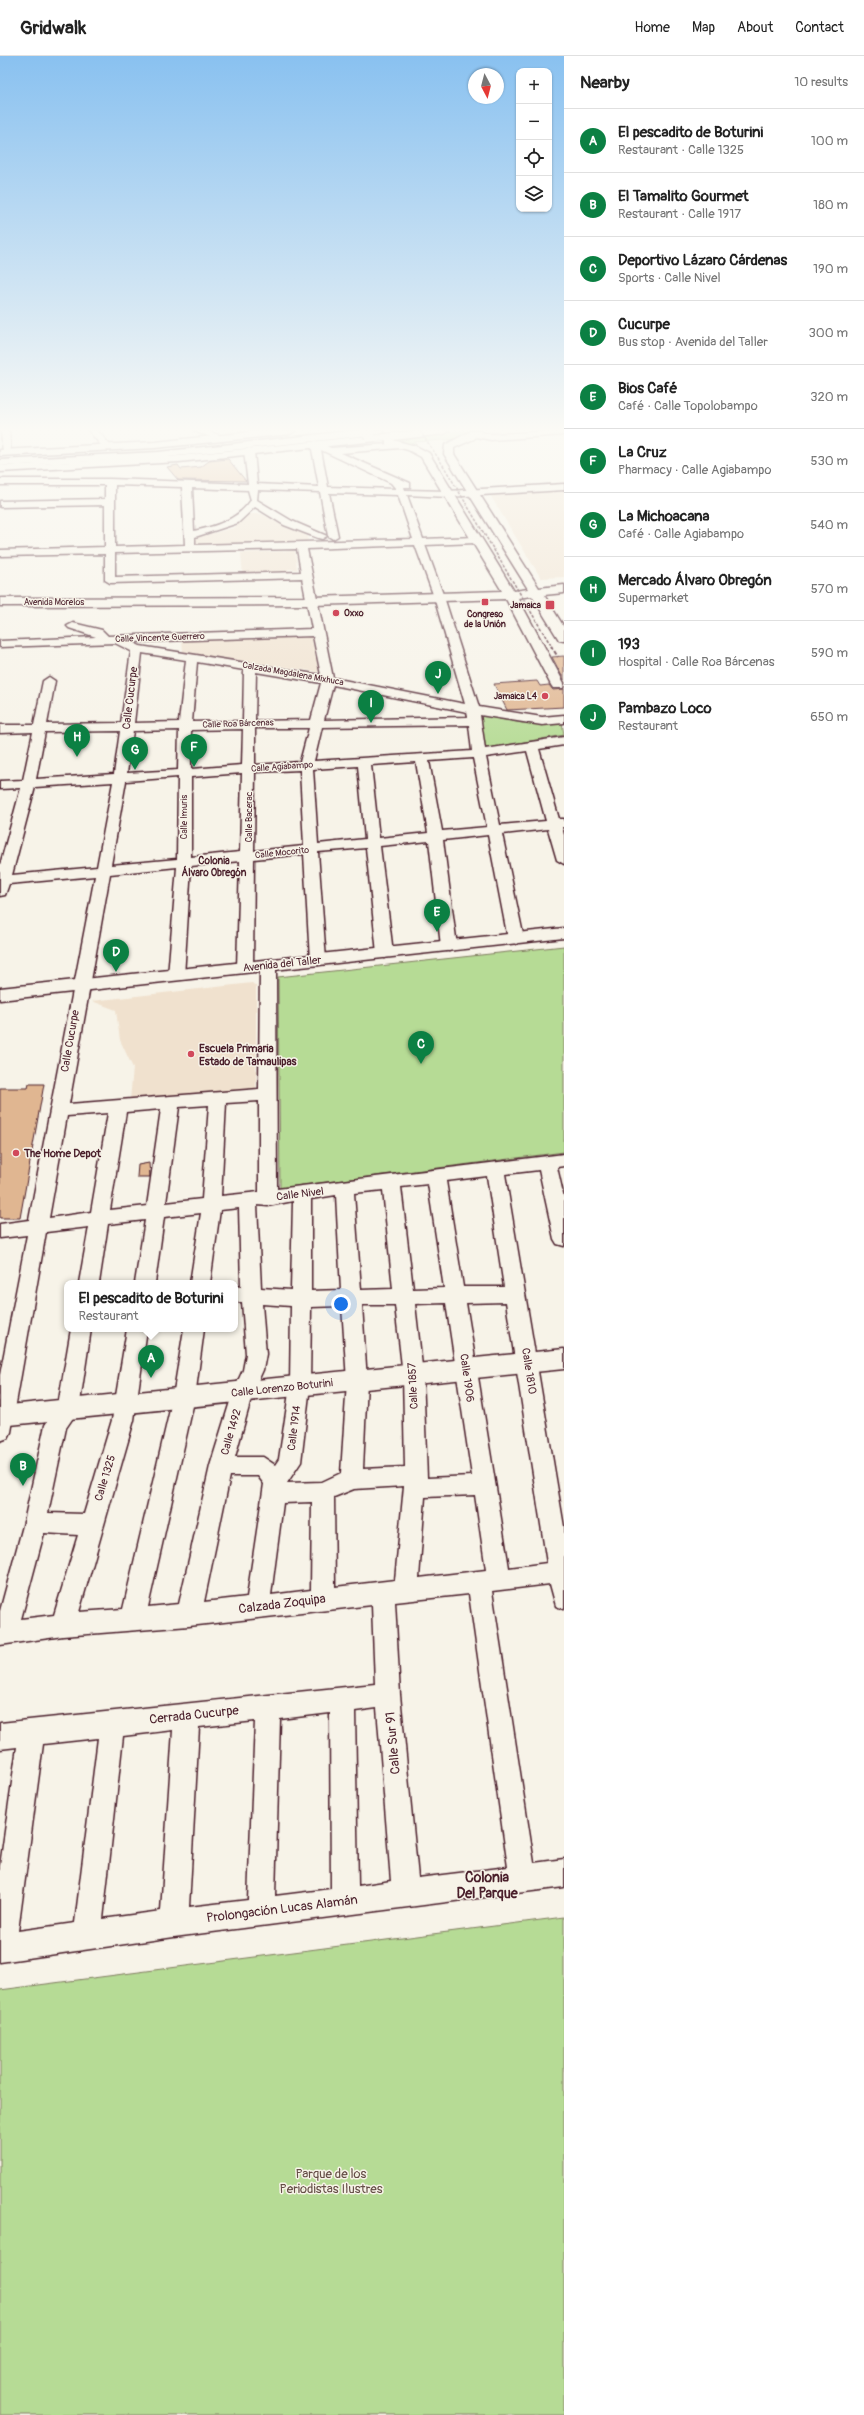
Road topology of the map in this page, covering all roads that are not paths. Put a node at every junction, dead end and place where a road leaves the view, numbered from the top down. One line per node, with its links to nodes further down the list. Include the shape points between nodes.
1 (109, 541): 11 (street)
2 (190, 541): 10 (street)
3 (322, 541): 9 (street)
4 (356, 541): 5 (street)
5 (415, 541)
6 (418, 541): 17 (street)
7 (477, 541): 16 (main road)
8 (504, 541): 15 (main road)
9 (301, 545): 10 (street); 13 (street)
10 (190, 548): 11 (street)
11 (109, 550): 12 (street); 13 (street, via 110,580)
12 (0, 553)
13 (308, 575): 18 (street)
14 (564, 589): 15 (main road, Avenida Morelos)
15 (536, 592): 16 (main road, Avenida Morelos); 22 (main road)
16 (510, 595): 17 (main road, Avenida Morelos); 31 (main road)
17 (439, 599): 18 (main road, Avenida Morelos); 32 (street)
18 (313, 601): 19 (main road, Avenida Morelos); 21 (street)
19 (0, 602)
20 (73, 626): 23 (street, via 98,632)
21 (319, 632): 24 (street, Calle Vincente Guerrero); 29 (street)
22 (564, 637)
23 (104, 640): 24 (street, Calle Vincente Guerrero); 25 (street, Calle Vincente Guerrero)
24 (118, 640): 26 (street, Calzada Magdalena Mixhuca)
25 (0, 644)
26 (136, 649): 27 (street, Calzada Magdalena Mixhuca); 36 (street, Calle Cucurpe)
27 (192, 657): 28 (street, Calzada Magdalena Mixhuca); 37 (street, Calle Imuris)
28 (250, 666): 29 (street, Calzada Magdalena Mixhuca); 35 (street, Calle Bacerac)
29 (328, 680): 32 (street, Calzada Magdalena Mixhuca); 34 (street)
30 (49, 681): 38 (street)
31 (560, 689)
32 (474, 715): 33 (street, Calzada Magdalena Mixhuca, via 526,720); 34 (street, Calle Roa Bárcenas); 42 (street)
33 (564, 719)
34 (318, 722): 35 (street, Calle Roa Bárcenas); 45 (street)
35 (248, 724): 37 (street, Calle Roa Bárcenas); 46 (street, Calle Bacerac)
36 (126, 726): 37 (street, Calle Roa Bárcenas); 38 (street, Calle Roa Bárcenas); 48 (street, Calle Cucurpe)
37 (185, 726): 47 (street, Calle Imuris)
38 (40, 728): 39 (street, Calle Roa Bárcenas); 49 (street)
39 (0, 729)
40 (564, 740): 41 (street, Calle Agiabampo)
41 (532, 746): 42 (street, Calle Agiabampo); 51 (street)
42 (479, 754): 43 (street, Calle Agiabampo); 52 (street)
43 (422, 759): 44 (street, Calle Agiabampo); 53 (street)
44 (364, 762): 45 (street, Calle Agiabampo); 54 (street)
45 (306, 765): 46 (street, Calle Agiabampo); 55 (street)
46 (249, 769): 47 (street, Calle Agiabampo); 56 (street, Calle Bacerac)
47 (185, 773): 48 (street, Calle Agiabampo); 58 (street, Calle Imuris)
48 (120, 778): 49 (street, Calle Agiabampo); 59 (street, Calle Cucurpe)
49 (29, 783): 50 (street, Calle Agiabampo); 60 (street)
50 (0, 785)
51 (559, 824): 52 (street, Calle Mocorito); 57 (street)
52 (496, 831): 53 (street, Calle Mocorito); 62 (street)
53 (436, 837): 54 (street, Calle Mocorito); 63 (street)
54 (373, 844): 55 (street, Calle Mocorito); 64 (street)
55 (310, 850): 56 (street, Calle Mocorito); 65 (street)
56 (248, 857): 58 (street, Calle Mocorito); 67 (street, Calle Bacerac)
57 (564, 860)
58 (184, 864): 59 (street, Calle Mocorito); 68 (street, Calle Imuris)
59 (104, 870): 60 (street, Calle Mocorito); 69 (street, Calle Cucurpe)
60 (1, 885)
61 (564, 934): 62 (main road, Avenida del Taller)
62 (516, 939): 63 (main road, Avenida del Taller)
63 (449, 946): 64 (main road, Avenida del Taller)
64 (385, 953): 65 (main road, Avenida del Taller)
65 (318, 960): 66 (main road, Avenida del Taller)
66 (268, 966): 67 (main road, Avenida del Taller); 71 (street)
67 (245, 968): 68 (main road, Avenida del Taller)
68 (176, 976): 69 (main road, Avenida del Taller)
69 (81, 986): 70 (main road, Avenida del Taller); 75 (street, Calle Cucurpe)
70 (0, 994)
71 (268, 1094): 72 (street); 82 (street)
72 (218, 1098): 73 (street); 84 (street)
73 (172, 1102): 74 (street); 85 (street)
74 (118, 1106): 75 (street); 86 (street)
75 (59, 1110): 87 (street, Calle Cucurpe)
76 (555, 1162): 77 (street, Calle Nivel); 89 (street)
77 (495, 1169): 78 (street, Calle Nivel); 93 (street, Calle 1810)
78 (436, 1177): 79 (street, Calle Nivel); 95 (street, Calle 1906)
79 (391, 1183): 80 (street, Calle Nivel); 97 (street, Calle 1857)
80 (344, 1189): 81 (street, Calle Nivel); 96 (street)
81 (302, 1194): 82 (street, Calle Nivel); 98 (street, Calle 1914)
82 (268, 1199): 83 (street, Calle Nivel)
83 (248, 1201): 84 (street, Calle Nivel); 94 (street, Calle 1492)
84 (211, 1206): 85 (street, Calle Nivel); 92 (street)
85 (156, 1213): 86 (street, Calle Nivel); 91 (street)
86 (99, 1220): 87 (street, Calle Nivel); 90 (street)
87 (37, 1227): 88 (street, Calle Nivel); 112 (street, Calle Cucurpe)
88 (0, 1231)
89 (564, 1239)
90 (89, 1280)
91 (145, 1280)
92 (200, 1280)
93 (516, 1294): 95 (street); 103 (street, Calle 1810)
94 (244, 1295): 98 (street); 108 (street, Calle 1492, via 256,1354 253,1370)
95 (455, 1297): 97 (street); 104 (street, Calle 1906)
96 (353, 1298): 97 (street); 98 (street); 106 (street)
97 (403, 1298): 105 (street, Calle 1857)
98 (302, 1299): 107 (street, Calle 1914)
99 (81, 1332): 111 (street)
100 (137, 1332): 110 (street, Calle 1325)
101 (194, 1332): 109 (street)
102 (564, 1359): 103 (main road, Calle Lorenzo Boturini)
103 (527, 1362): 104 (main road, Calle Lorenzo Boturini); 121 (street, Calle 1810)
104 (466, 1368): 105 (main road, Calle Lorenzo Boturini); 116 (street, Calle 1906)
105 (413, 1375): 106 (main road, Calle Lorenzo Boturini); 115 (street, Calle 1857)
106 (357, 1380): 107 (main road, Calle Lorenzo Boturini); 114 (street)
107 (300, 1386): 108 (main road, Calle Lorenzo Boturini); 117 (street, Calle 1914, via 290,1462)
108 (243, 1392): 109 (main road, Calle Lorenzo Boturini); 113 (street, Calle 1492)
109 (184, 1397): 110 (main road, Calle Lorenzo Boturini); 128 (street)
110 (126, 1404): 111 (main road, Calle Lorenzo Boturini); 120 (street, Calle 1325)
111 (68, 1409): 112 (main road, Calle Lorenzo Boturini); 119 (street, via 56,1425)
112 (1, 1421)
113 (222, 1466): 117 (street, via 263,1467); 127 (street, Calle 1492)
114 (352, 1479): 115 (street); 118 (street)
115 (415, 1482): 116 (street); 123 (street, Calle 1857)
116 (483, 1485): 122 (street, Calle 1906)
117 (274, 1487): 118 (street); 126 (street, Calle 1914)
118 (323, 1492): 125 (street)
119 (35, 1522): 120 (street); 130 (street, via 12,1610)
120 (91, 1525): 129 (street, Calle 1325)
121 (562, 1572): 122 (street, Calzada Zoquipa); 124 (street, Calle 1810)
122 (489, 1581): 123 (street, Calzada Zoquipa); 139 (street, Calle 1906)
123 (394, 1592): 125 (street, Calzada Zoquipa); 131 (street, Calle Sur 91)
124 (564, 1598)
125 (323, 1600): 126 (street, Calzada Zoquipa)
126 (257, 1607): 127 (street, Calzada Zoquipa)
127 (190, 1615): 128 (street, Calzada Zoquipa)
128 (133, 1619): 129 (street, Calzada Zoquipa)
129 (63, 1625): 130 (street, Calzada Zoquipa)
130 (3, 1633)
131 (388, 1694): 132 (street, Cerrada Cucurpe); 140 (street, Calle Sur 91)
132 (342, 1699): 133 (street, Cerrada Cucurpe); 141 (street)
133 (268, 1707): 134 (street, Cerrada Cucurpe); 142 (street)
134 (187, 1715): 135 (street, Cerrada Cucurpe); 143 (street)
135 (112, 1723): 136 (street, Cerrada Cucurpe); 144 (street)
136 (32, 1733): 137 (street, Cerrada Cucurpe); 145 (street)
137 (0, 1736)
138 (564, 1873): 139 (street, Prolongación Lucas Alamán)
139 (523, 1878): 140 (street, Prolongación Lucas Alamán)
140 (406, 1893): 141 (street, Prolongación Lucas Alamán)
141 (345, 1901): 142 (street, Prolongación Lucas Alamán)
142 (261, 1912): 143 (street, Prolongación Lucas Alamán)
143 (174, 1923): 144 (street, Prolongación Lucas Alamán)
144 (87, 1936): 145 (street, Prolongación Lucas Alamán)
145 (1, 1948)

